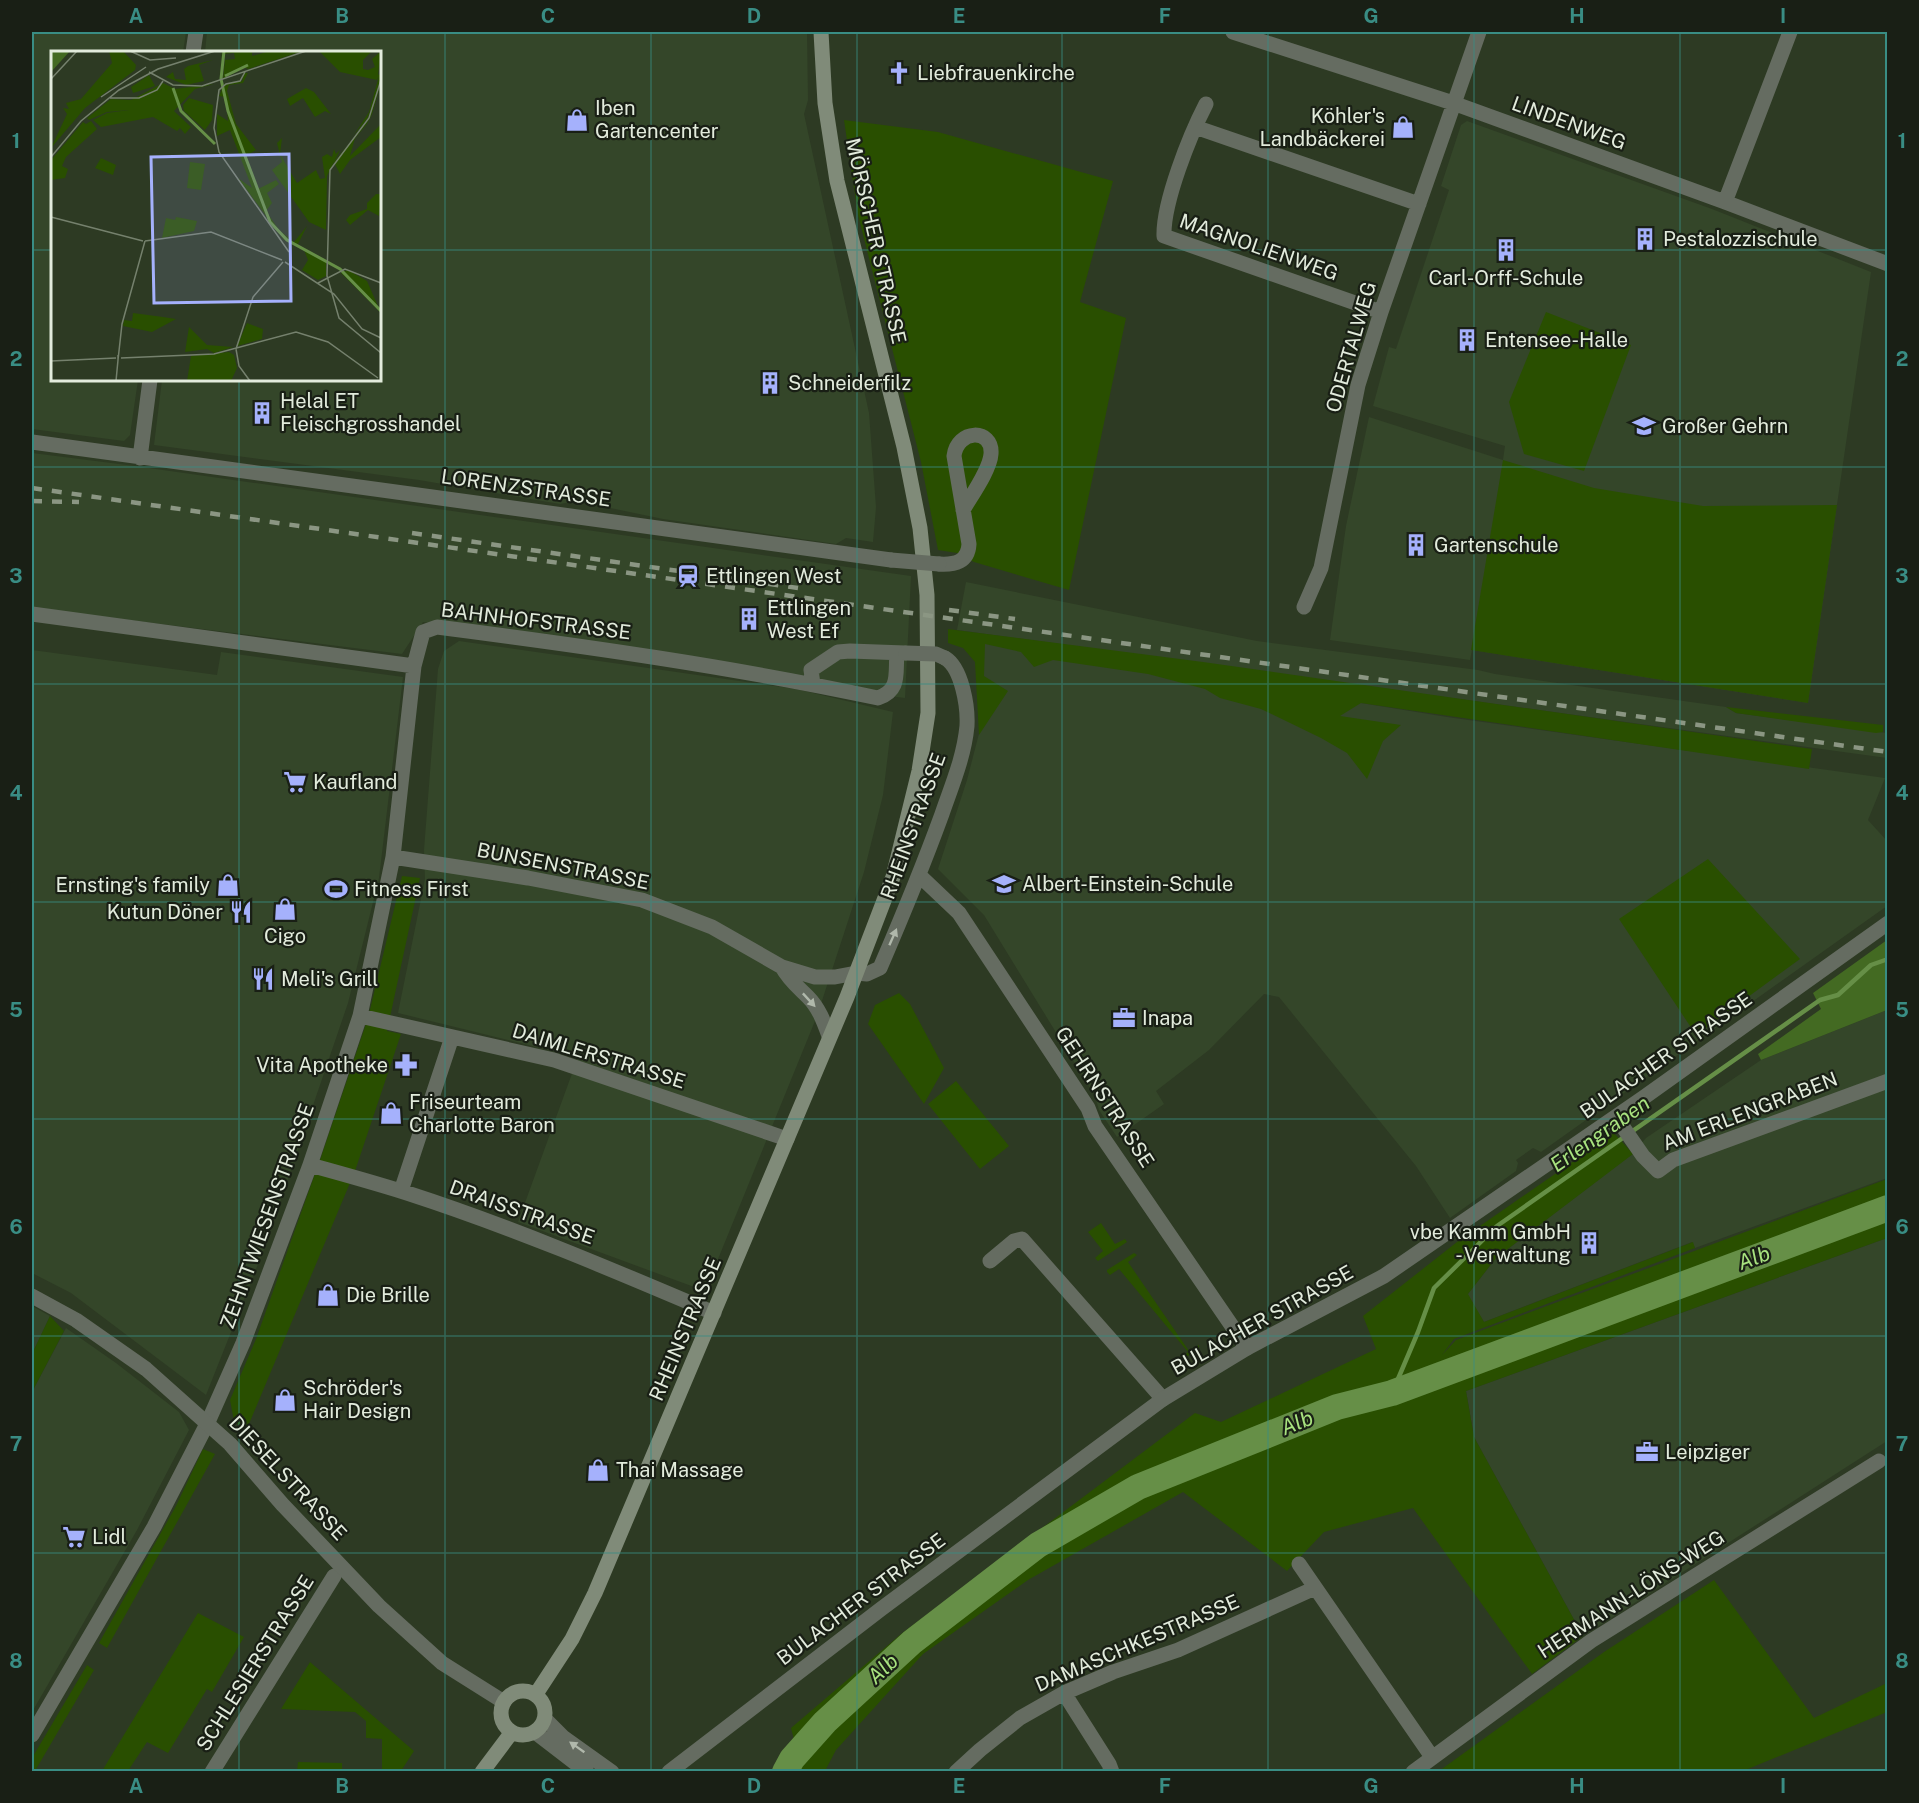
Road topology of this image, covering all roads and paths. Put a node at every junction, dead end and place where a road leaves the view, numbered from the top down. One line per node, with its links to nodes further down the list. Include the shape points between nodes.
1 (196, 32): 6 (street)
2 (820, 32): 18 (main road, MÖRSCHER STRASSE, via 825,103 837,181 904,447)
3 (1233, 32): 7 (street, LINDENWEG)
4 (1479, 32): 7 (street, ODERTALWEG)
5 (1790, 32): 10 (street)
6 (194, 51)
7 (1453, 103): 10 (street, LINDENWEG); 11 (street, ODERTALWEG)
8 (1206, 104): 9 (street, MAGNOLIENWEG)
9 (1195, 127): 11 (street); 13 (street, MAGNOLIENWEG, via 1163,219 1164,236)
10 (1725, 201): 12 (street, LINDENWEG)
11 (1419, 204): 13 (street, ODERTALWEG)
12 (1887, 264)
13 (1381, 312): 19 (street, ODERTALWEG, via 1358,385 1321,568)
14 (150, 381): 16 (street)
15 (32, 442): 16 (street, LORENZSTRASSE)
16 (140, 458): 17 (street, LORENZSTRASSE, bridge, via 939,564 957,563 968,552)
17 (963, 510)
18 (920, 528): 28 (main road, RHEINSTRASSE, via 927,595 928,713 919,771 893,877)
19 (1304, 607)
20 (32, 614): 22 (street)
21 (901, 653): 23 (street, via 838,652 811,670); 23 (street, BAHNHOFSTRASSE, via 894,687 878,698); 25 (street, RHEINSTRASSE, bridge, via 936,654 955,668 967,724 960,764)
22 (414, 666): 23 (street, BAHNHOFSTRASSE, via 423,632 437,627); 24 (street, ZEHNTWIESENSTRASSE)
23 (813, 684)
24 (393, 857): 27 (street, BUNSENSTRASSE, via 642,900 712,927); 29 (street, ZEHNTWIESENSTRASSE)
25 (920, 876): 28 (street, RHEINSTRASSE, one-way to 25, via 867,974 880,968); 40 (street, GEHRNSTRASSE, via 959,913 1088,1108 1095,1126)
26 (1887, 923): 33 (street, BULACHER STRASSE)
27 (782, 967): 28 (street, BUNSENSTRASSE, via 825,978); 30 (street, BUNSENSTRASSE, one-way to 30, via 789,980 814,1005)
28 (856, 973): 30 (main road, RHEINSTRASSE)
29 (360, 1016): 31 (street, DAIMLERSTRASSE); 35 (street, ZEHNTWIESENSTRASSE)
30 (830, 1036): 34 (main road, RHEINSTRASSE)
31 (452, 1037): 34 (street, DAIMLERSTRASSE, via 554,1060); 36 (street)
32 (1887, 1081): 33 (street, AM ERLENGRABEN, via 1673,1161 1658,1171)
33 (1620, 1122): 40 (street, BULACHER STRASSE, via 1384,1276)
34 (787, 1139): 39 (main road, RHEINSTRASSE)
35 (310, 1165): 36 (street, DRAISSTRASSE); 42 (street, ZEHNTWIESENSTRASSE, via 243,1343)
36 (401, 1191): 39 (street, DRAISSTRASSE, via 595,1262)
37 (990, 1262): 41 (street, via 1014,1241 1022,1239)
38 (32, 1296): 42 (street, DIESELSTRASSE, via 76,1320 146,1369)
39 (714, 1313): 48 (main road, RHEINSTRASSE, via 595,1593 572,1639)
40 (1247, 1348): 41 (street, BULACHER STRASSE)
41 (1163, 1399): 59 (street, BULACHER STRASSE)
42 (208, 1422): 49 (street, DIESELSTRASSE, via 379,1606 442,1663); 53 (street, ZEHNTWIESENSTRASSE, via 154,1527)
43 (1879, 1461): 54 (street, HERMANN-LÖNS-WEG, via 1591,1641)
44 (1299, 1564): 46 (street)
45 (334, 1576): 55 (street, SCHLESIERSTRASSE)
46 (1315, 1588): 47 (street, DAMASCHKESTRASSE, via 1178,1650); 54 (street)
47 (1064, 1693): 60 (street, DAMASCHKESTRASSE, via 1020,1718); 61 (street)
48 (536, 1694): 49 (main road, via 521,1690); 50 (main road, via 545,1707)
49 (504, 1702): 51 (main road, via 502,1720)
50 (545, 1719): 52 (main road); 58 (street, one-way to 50)
51 (512, 1732): 52 (main road); 56 (main road)
52 (535, 1732): 57 (street)
53 (32, 1735)
54 (1432, 1757): 62 (street, HERMANN-LÖNS-WEG)
55 (212, 1772)
56 (482, 1772)
57 (587, 1772)
58 (612, 1772)
59 (669, 1772)
60 (956, 1772)
61 (1112, 1772)
62 (1413, 1772)

